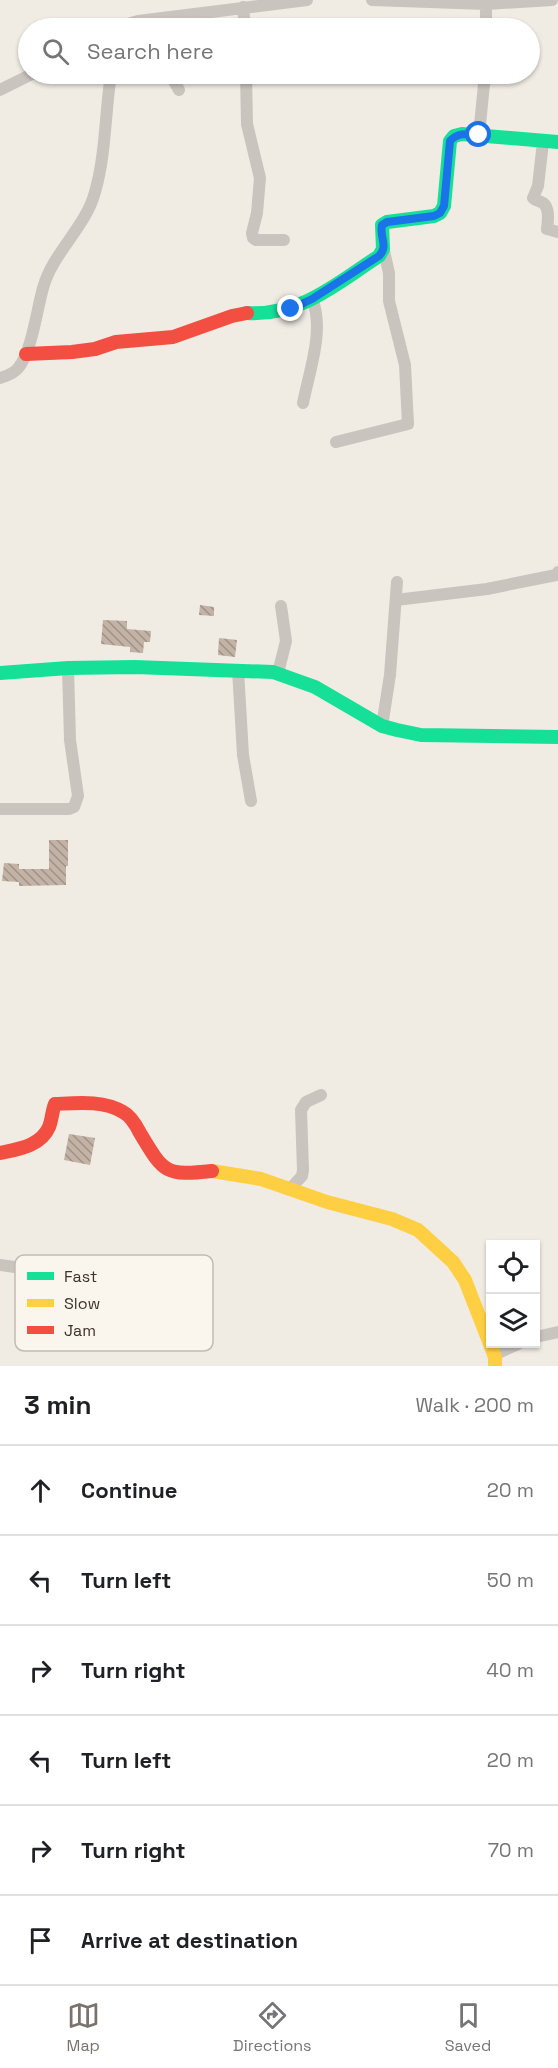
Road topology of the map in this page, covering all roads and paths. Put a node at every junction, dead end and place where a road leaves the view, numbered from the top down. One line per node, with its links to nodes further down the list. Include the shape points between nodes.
1 (307, 0): 6 (street)
2 (372, 0): 4 (street)
3 (552, 0): 5 (street)
4 (425, 1): 5 (street)
5 (486, 4): 9 (street)
6 (243, 7): 7 (street); 8 (street)
7 (189, 18)
8 (244, 18)
9 (486, 18)
10 (18, 81): 15 (street)
11 (109, 84): 24 (street, via 94,196 47,275)
12 (176, 84): 16 (street)
13 (246, 84): 21 (street, via 247,124 260,178 253,238)
14 (484, 84): 17 (street)
15 (0, 90)
16 (179, 90)
17 (479, 135): 18 (street); 22 (street, via 462,134 450,141 440,213 382,225)
18 (543, 142): 19 (street); 20 (street, via 533,198 546,207 547,229)
19 (558, 142)
20 (558, 232)
21 (284, 240)
22 (384, 251): 23 (street); 27 (street, via 389,301 405,365 408,424)
23 (312, 299): 24 (street, via 291,309 232,316 172,337 116,342 62,354); 26 (street, via 318,328)
24 (26, 354): 25 (street, via 19,367)
25 (0, 378)
26 (303, 403)
27 (336, 442)
28 (558, 572): 30 (street, via 488,589)
29 (396, 582): 30 (street)
30 (396, 600): 36 (street)
31 (281, 606): 35 (street, via 285,641)
32 (68, 668): 33 (street); 34 (street); 39 (street, via 77,802 69,809)
33 (238, 670): 35 (street); 38 (street, via 243,755)
34 (0, 673)
35 (278, 674): 36 (street, via 315,687)
36 (382, 726): 37 (street, via 421,735)
37 (558, 737)
38 (251, 801)
39 (0, 809)
40 (321, 1095): 42 (street, via 300,1110 303,1170)
41 (0, 1153): 42 (street, via 39,1140 48,1130 55,1104 91,1103 124,1112 168,1171 216,1171)
42 (290, 1189): 48 (street, via 418,1230 453,1262 465,1280)
43 (0, 1265): 44 (street)
44 (15, 1267)
45 (558, 1332): 46 (street)
46 (540, 1336)
47 (509, 1348): 48 (street, via 498,1353)
48 (495, 1361)

